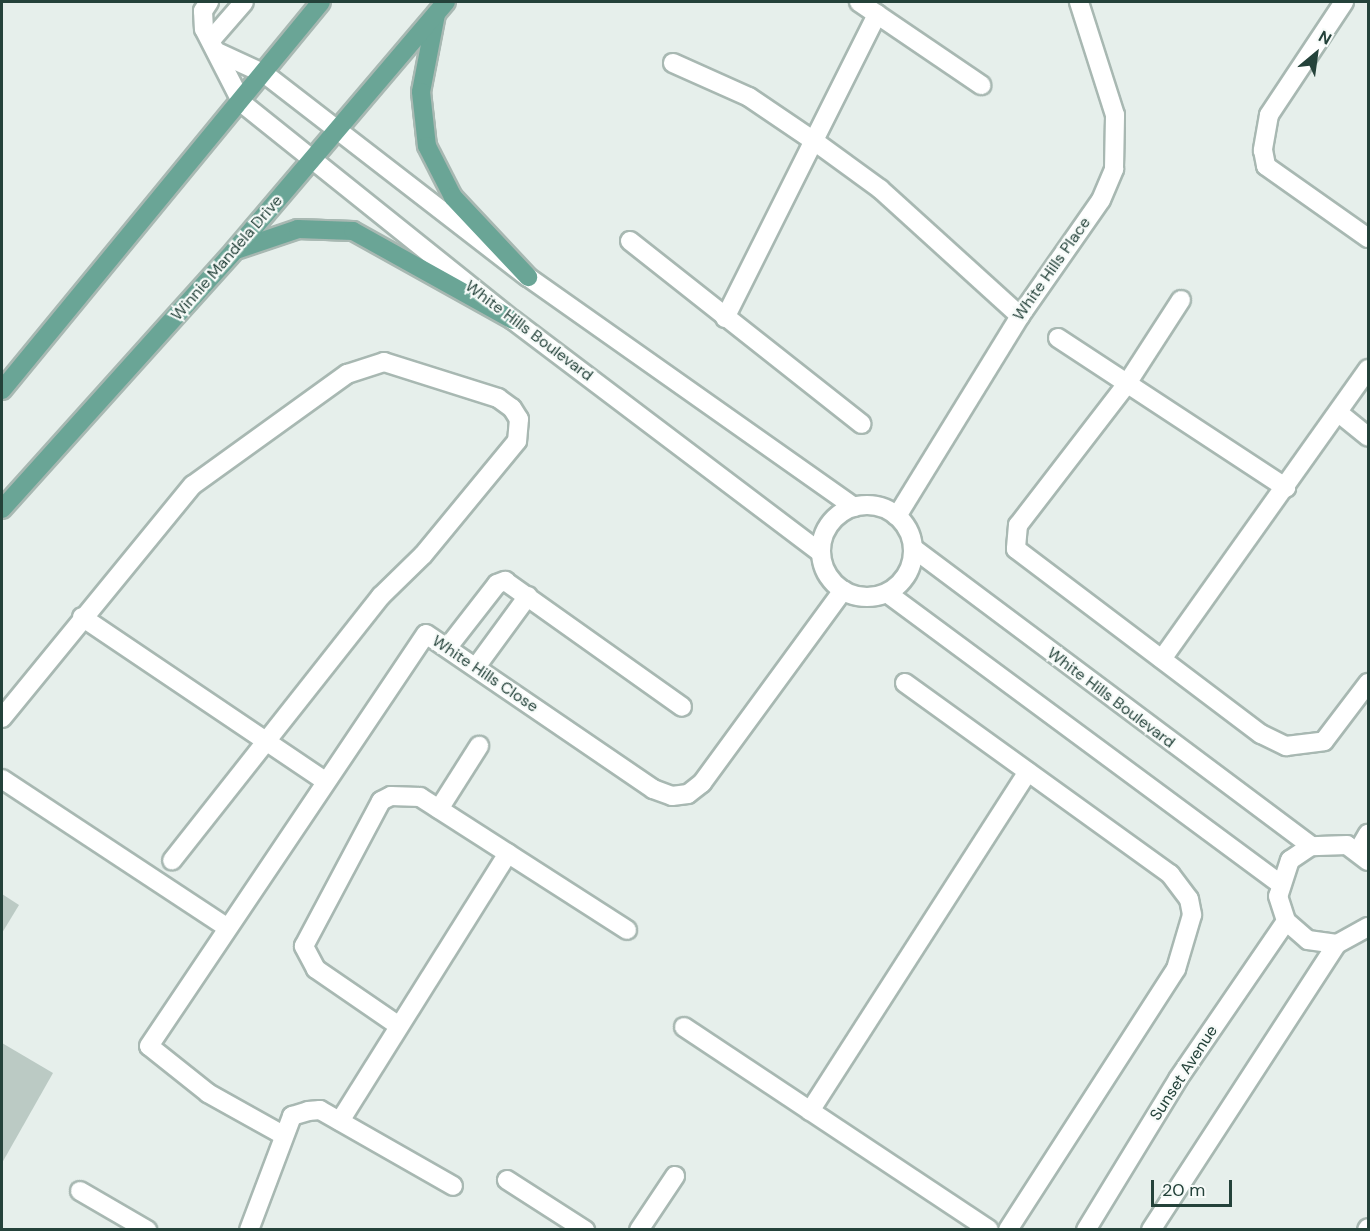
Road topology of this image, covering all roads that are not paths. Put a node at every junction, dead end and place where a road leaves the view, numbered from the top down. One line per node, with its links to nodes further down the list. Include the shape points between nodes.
1 (209, 2): 9 (street, via 203,22)
2 (244, 2): 9 (street)
3 (321, 2): 11 (main road)
4 (859, 2): 8 (street)
5 (1079, 2): 22 (street, White Hills Place, via 1115,115 1114,169 1101,200)
6 (1344, 2): 17 (street, via 1269,115 1263,150 1266,166)
7 (441, 7): 14 (main road, Winnie Mandela Drive); 20 (main road, via 421,92 427,146 453,197)
8 (877, 14): 12 (street); 15 (street)
9 (214, 46): 11 (street); 13 (street)
10 (674, 63): 15 (street, via 749,98)
11 (265, 74): 13 (main road); 14 (street)
12 (981, 86)
13 (242, 103): 16 (street, White Hills Boulevard); 28 (main road)
14 (337, 131): 16 (main road, Winnie Mandela Drive); 20 (street)
15 (817, 143): 22 (street, via 880,189); 23 (street)
16 (310, 162): 19 (main road, Winnie Mandela Drive); 24 (street, White Hills Boulevard)
17 (1368, 238)
18 (630, 241): 23 (street)
19 (234, 250): 24 (main road, via 298,229 353,231); 34 (main road, Winnie Mandela Drive)
20 (528, 277): 33 (street)
21 (1181, 300): 27 (street)
22 (1020, 316): 35 (street, White Hills Place)
23 (725, 318): 30 (street)
24 (513, 320): 37 (street, White Hills Boulevard)
25 (1058, 338): 27 (street)
26 (1368, 369): 29 (street)
27 (1126, 385): 32 (street); 43 (street, via 1032,505 1014,539 1022,557)
28 (2, 390)
29 (1340, 414): 31 (street); 32 (street)
30 (862, 424)
31 (1368, 436)
32 (1286, 488): 43 (street)
33 (854, 507): 35 (street, via 884,508); 37 (street, via 830,524)
34 (2, 509)
35 (897, 516): 36 (street)
36 (913, 548): 39 (street, via 909,571); 56 (street, White Hills Boulevard)
37 (821, 553): 38 (street, via 824,567)
38 (843, 590): 39 (street, via 873,597); 44 (street, White Hills Close, via 702,783 688,794 672,796 652,789)
39 (887, 593): 60 (street)
40 (528, 596): 42 (street, via 500,580); 44 (street); 47 (street)
41 (82, 617): 48 (street); 49 (street); 49 (street, via 193,485 366,364 384,362 498,399 512,408 519,419 517,441 423,555 381,596)
42 (448, 648): 44 (street, White Hills Close); 53 (street, White Hills Close, via 426,634)
43 (1162, 659): 46 (street, via 1261,734 1286,746 1324,741)
44 (476, 667)
45 (905, 683): 51 (street)
46 (1368, 684)
47 (682, 707)
48 (2, 718)
49 (266, 742): 53 (street); 59 (street)
50 (479, 746): 54 (street)
51 (1028, 772): 68 (street); 80 (street, via 1170,874 1189,899 1192,915 1176,969)
52 (2, 779): 62 (street)
53 (325, 781): 62 (street, White Hills Close)
54 (439, 808): 57 (street); 66 (street, via 409,793 381,801 305,937 306,956 316,969)
55 (1368, 834): 58 (street)
56 (1311, 846): 58 (street, via 1335,842); 60 (street, via 1290,860)
57 (508, 853): 64 (street); 66 (street)
58 (1363, 856)
59 (172, 861)
60 (1279, 884): 61 (street)
61 (1286, 921): 65 (street, via 1308,940); 81 (street, Sunset Avenue, via 1178,1079)
62 (225, 926): 70 (street, White Hills Close, via 149,1046 208,1093)
63 (1368, 927): 65 (street)
64 (627, 930)
65 (1337, 945): 82 (street)
66 (399, 1026): 69 (street)
67 (684, 1027): 68 (street)
68 (810, 1111): 79 (street)
69 (340, 1121): 70 (street, via 320,1110 300,1113); 73 (street)
70 (283, 1136): 76 (street)
71 (675, 1176): 78 (street)
72 (507, 1180): 77 (street)
73 (453, 1186)
74 (80, 1191): 75 (street)
75 (147, 1230)
76 (249, 1230)
77 (585, 1230)
78 (639, 1230)
79 (989, 1230)
80 (1008, 1230)
81 (1086, 1230)
82 (1151, 1230)

